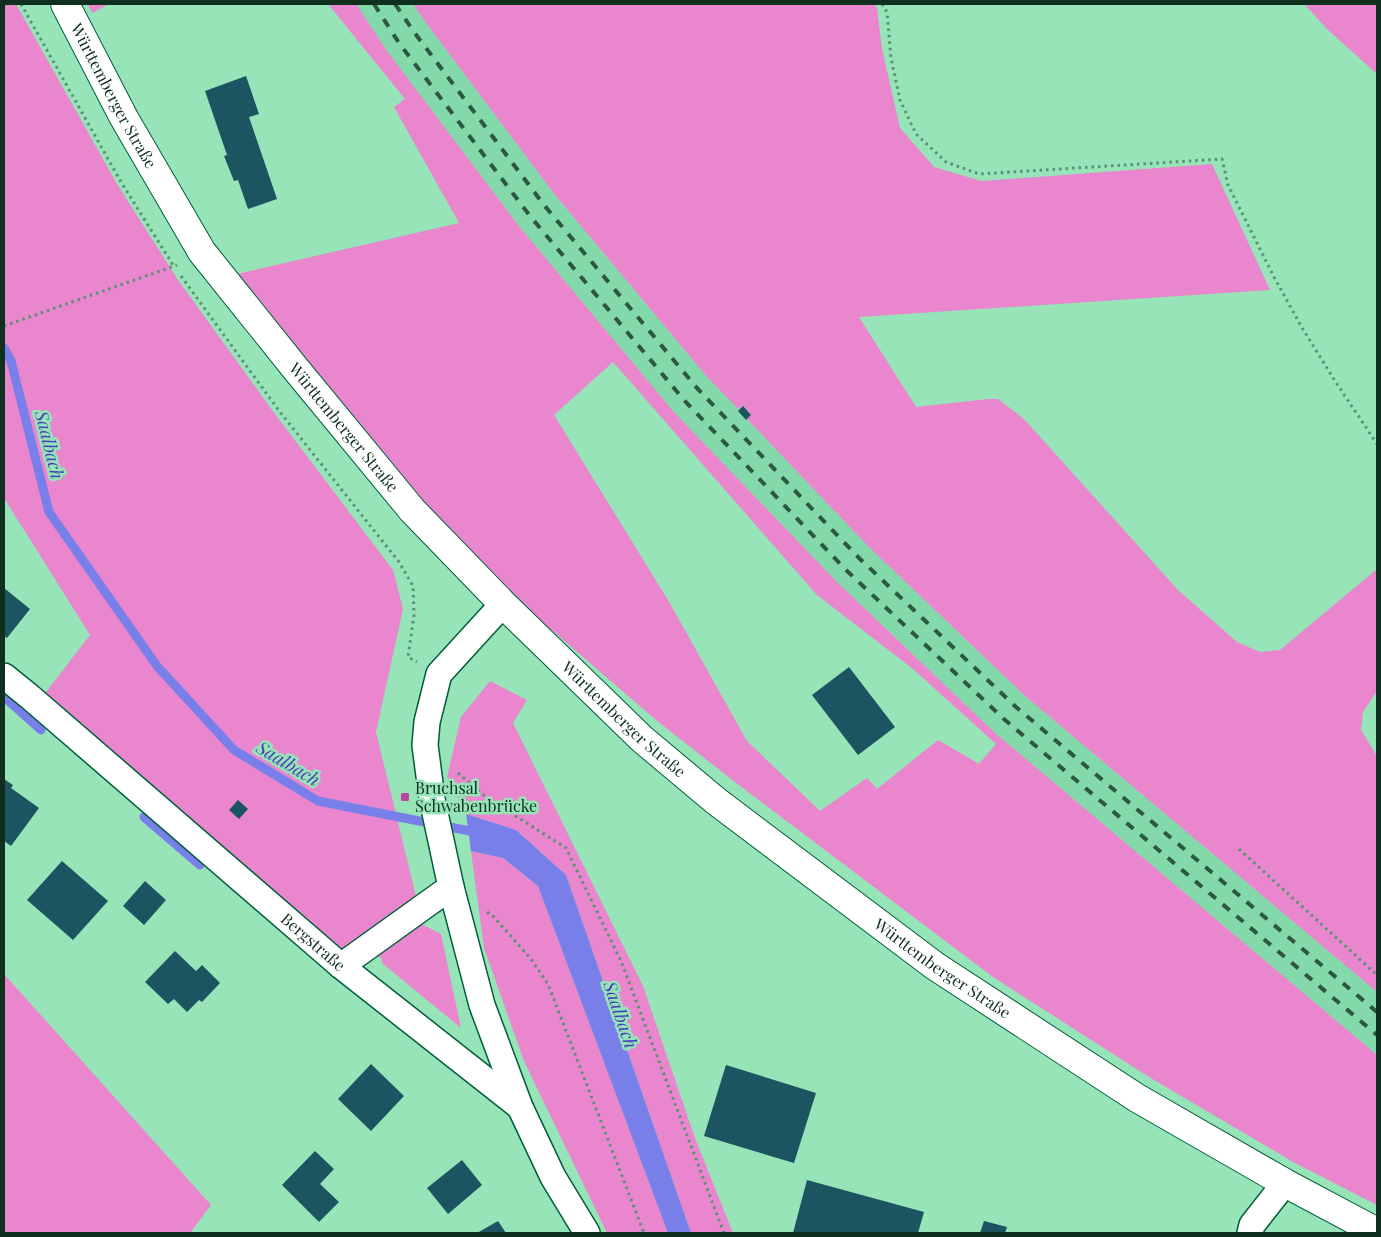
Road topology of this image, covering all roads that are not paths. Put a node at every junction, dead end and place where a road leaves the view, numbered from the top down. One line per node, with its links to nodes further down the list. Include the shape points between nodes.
1 (65, 4): 2 (main road, Württemberger Straße, via 124,118 202,252 412,510)
2 (503, 604): 4 (street, via 439,674 427,722 424,745); 7 (main road, Württemberger Straße, via 642,739 716,801 935,966 1137,1098)
3 (4, 676): 5 (street, Bergstraße)
4 (451, 887): 5 (street); 6 (street, via 482,1006)
5 (341, 966): 6 (street, Bergstraße)
6 (520, 1107): 9 (street, Bergstraße, via 553,1177)
7 (1284, 1183): 8 (main road, Württemberger Straße); 10 (street, via 1252,1225)
8 (1377, 1232)
9 (587, 1233)
10 (1250, 1233)

